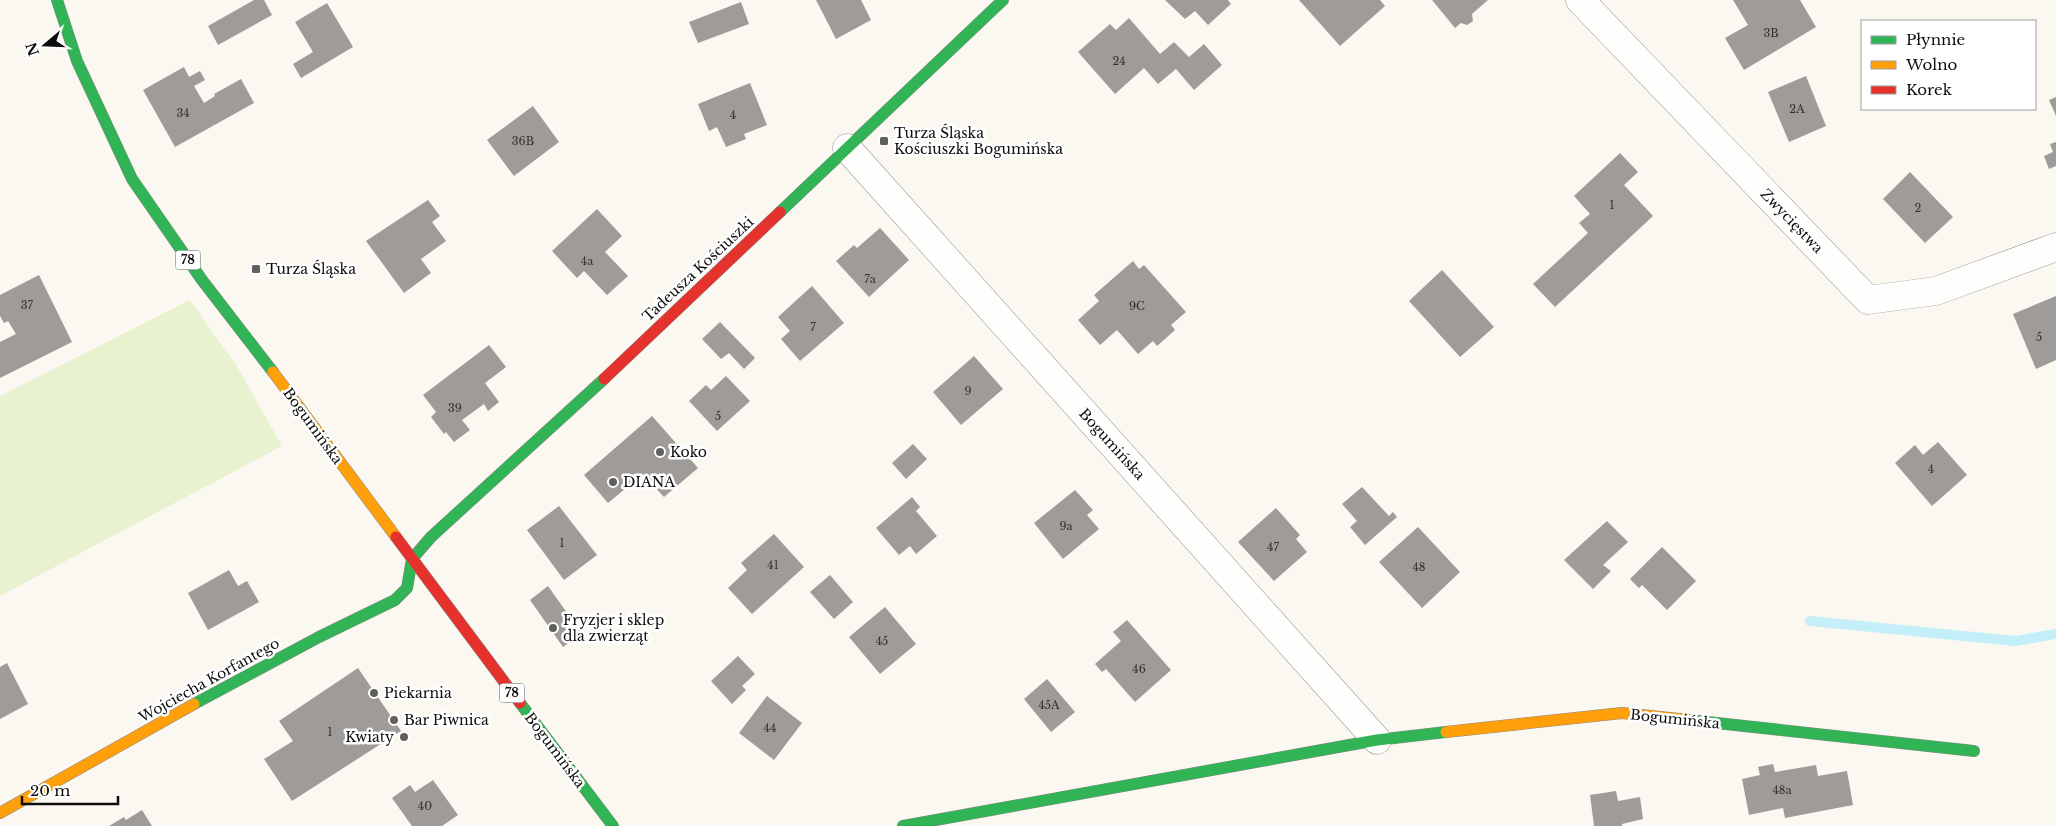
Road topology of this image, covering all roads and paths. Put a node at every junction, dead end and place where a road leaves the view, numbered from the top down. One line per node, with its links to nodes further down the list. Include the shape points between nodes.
1 (57, 0): 6 (street, Bogumińska / 78, via 77,60 132,179 202,280)
2 (1003, 0): 4 (street, Tadeusza Kościuszki)
3 (1580, 0): 5 (street, Zwycięstwa, via 1868,300 1936,290)
4 (847, 148): 6 (street, Tadeusza Kościuszki, via 431,537); 7 (street, Bogumińska)
5 (2056, 247)
6 (412, 559): 9 (street, Wojciecha Korfantego, via 407,588 395,600 226,687); 10 (street, Bogumińska / 78)
7 (1377, 740): 8 (street, Bogumińska, via 1622,713); 11 (street, Bogumińska)
8 (1974, 751)
9 (0, 813)
10 (613, 826)
11 (903, 826)

